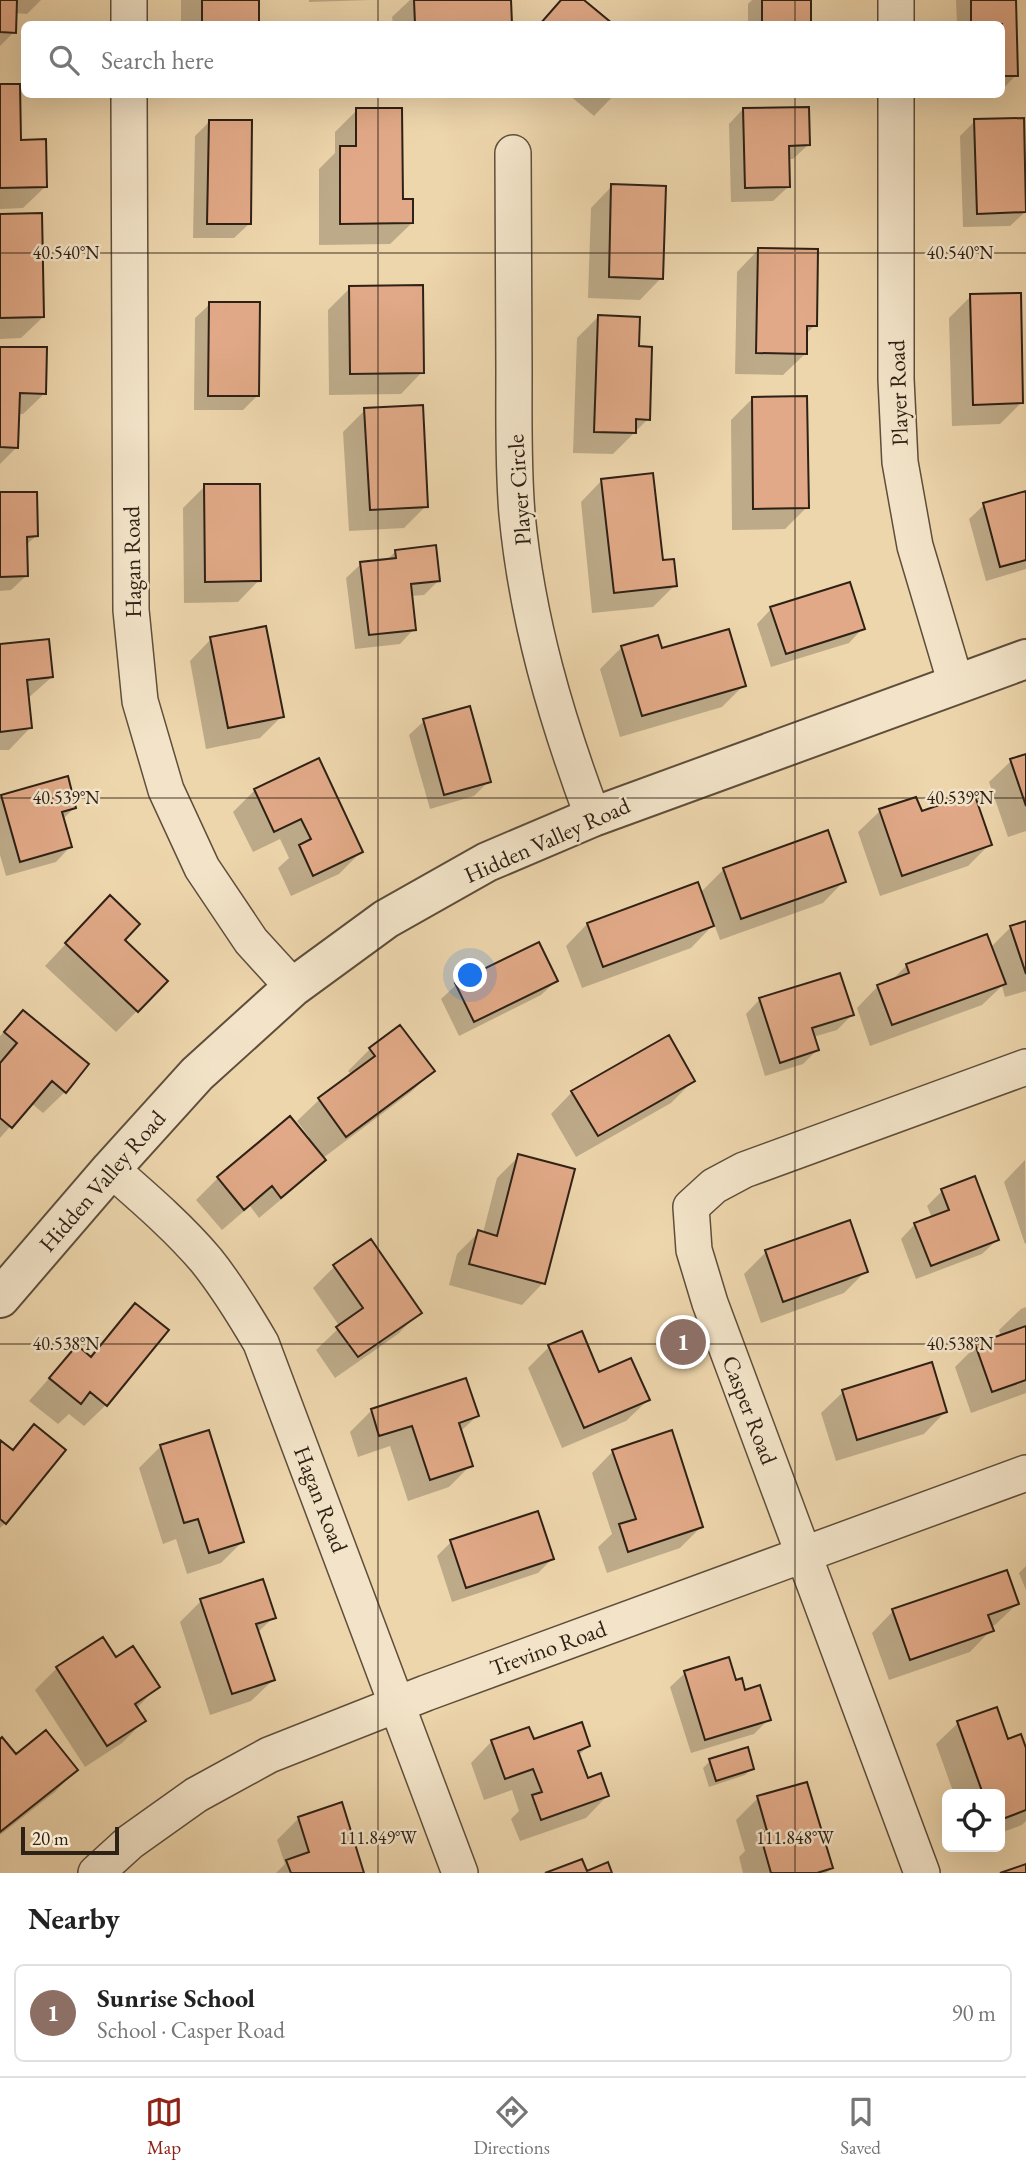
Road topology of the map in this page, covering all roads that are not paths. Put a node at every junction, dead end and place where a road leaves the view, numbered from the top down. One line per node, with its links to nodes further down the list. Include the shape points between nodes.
1 (130, 0): 3 (street)
2 (896, 0): 4 (street)
3 (129, 21)
4 (896, 21)
5 (129, 98): 11 (street, Hagan Road, via 131,610 140,701 166,790 202,868 251,941)
6 (896, 98): 9 (street, Player Road, via 900,462 915,546)
7 (513, 153): 10 (street, Player Circle, via 517,513 544,674)
8 (1026, 659): 9 (street, Hidden Valley Road)
9 (956, 684): 10 (street, Hidden Valley Road)
10 (593, 817): 11 (street, Hidden Valley Road, via 453,881 386,919)
11 (293, 987): 13 (street, Hidden Valley Road, via 197,1074)
12 (1026, 1067): 16 (street, Casper Road, via 744,1170 714,1186 691,1207 694,1251 710,1303)
13 (111, 1169): 14 (street, Hidden Valley Road); 17 (street, Hagan Road, via 206,1261 261,1343)
14 (0, 1298)
15 (1026, 1473): 16 (street, Trevino Road)
16 (805, 1554): 17 (street, Trevino Road); 20 (street, Casper Road)
17 (398, 1704): 18 (street, Trevino Road, via 269,1755 196,1795 130,1842); 19 (street, Hagan Road)
18 (96, 1873)
19 (460, 1873)
20 (922, 1873)

